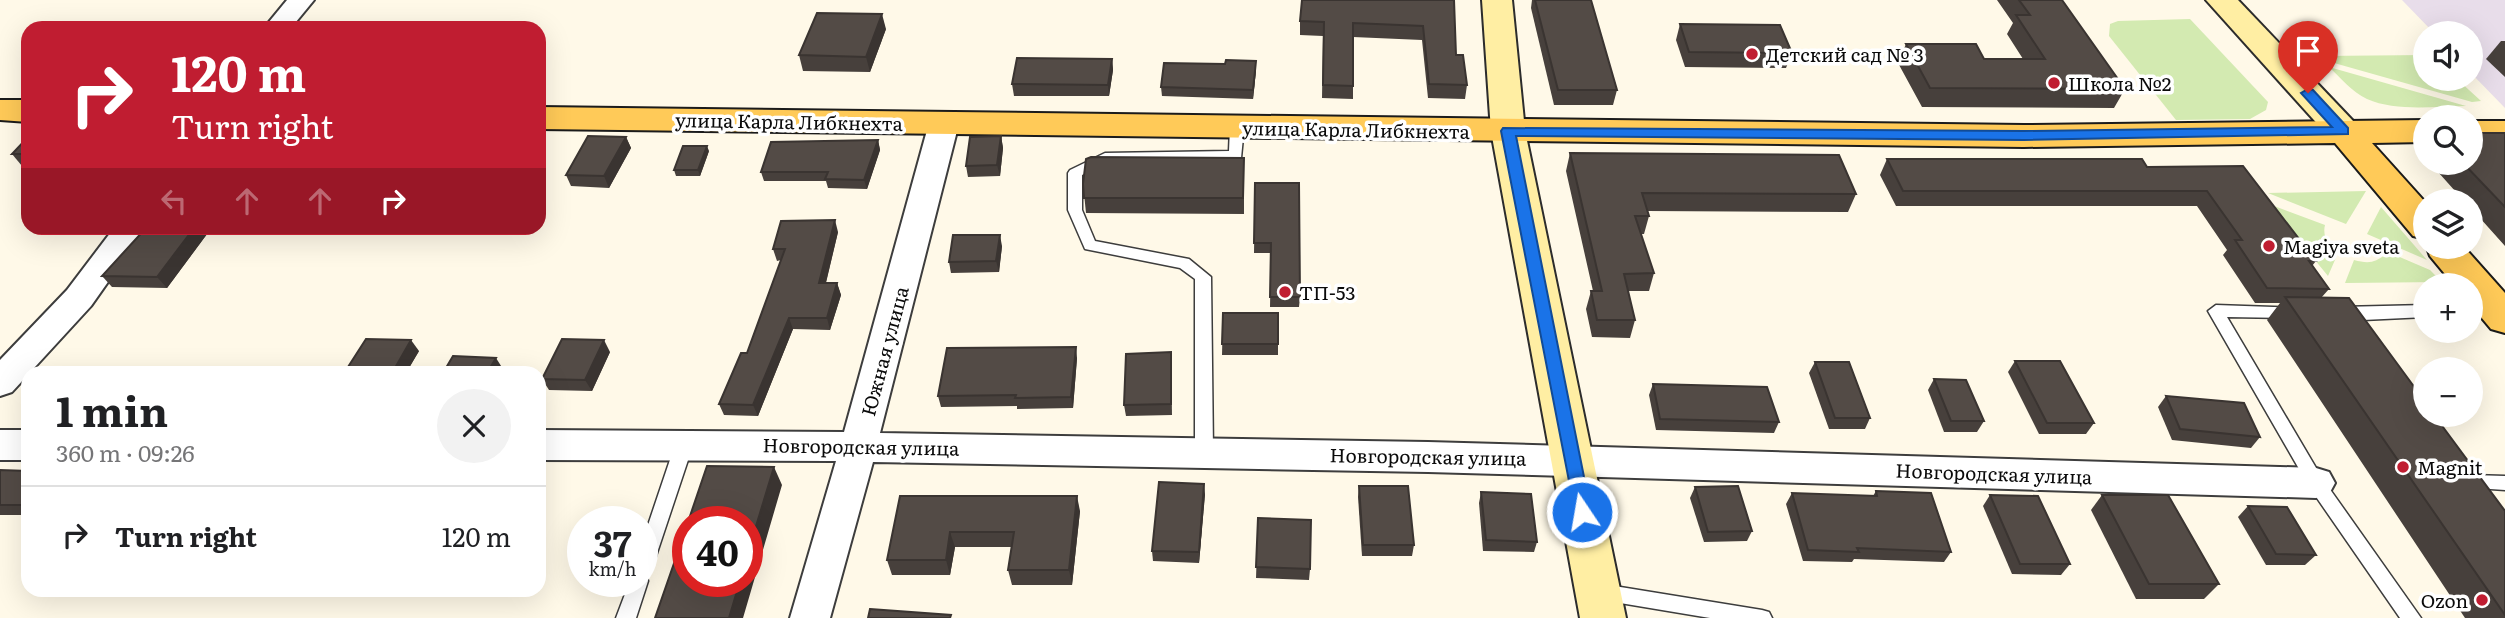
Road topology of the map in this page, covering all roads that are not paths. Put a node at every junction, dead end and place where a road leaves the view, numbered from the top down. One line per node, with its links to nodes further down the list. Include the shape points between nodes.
1 (301, 0): 4 (street)
2 (1497, 0): 10 (street)
3 (2221, 0): 11 (street)
4 (283, 21)
5 (0, 110): 6 (main road)
6 (21, 111)
7 (546, 118): 8 (main road, улица Карла Либкнехта)
8 (944, 123): 9 (main road, улица Карла Либкнехта); 27 (street, Южная улица)
9 (1237, 127): 10 (main road, улица Карла Либкнехта); 28 (lane, via 1236,155 1105,158 1075,173 1076,219 1090,245 1184,263 1203,277)
10 (1508, 131): 11 (main road, улица Карла Либкнехта, via 2024,136); 29 (street)
11 (2343, 131): 12 (main road, улица Карла Либкнехта); 15 (main road)
12 (2413, 131)
13 (2483, 132): 14 (main road)
14 (2505, 132)
15 (2413, 212)
16 (125, 235): 22 (street, via 79,298)
17 (2452, 259): 20 (main road)
18 (2413, 311): 19 (lane)
19 (2327, 313): 21 (lane); 32 (lane, via 2216,312)
20 (2491, 313)
21 (2356, 334)
22 (0, 383)
23 (0, 444): 24 (street)
24 (21, 444)
25 (546, 445): 26 (street, Новгородская улица)
26 (684, 445): 27 (street, Новгородская улица); 33 (lane)
27 (859, 445): 28 (street, Новгородская улица); 37 (street, Южная улица)
28 (1204, 452): 29 (street, Новгородская улица)
29 (1571, 459): 32 (street, Новгородская улица); 35 (street)
30 (2452, 461): 31 (lane, via 2467,482)
31 (2505, 482)
32 (2316, 483): 39 (lane)
33 (658, 523)
34 (633, 597): 36 (lane)
35 (1602, 605): 38 (lane)
36 (626, 618)
37 (810, 618)
38 (1762, 618)
39 (2411, 618)

